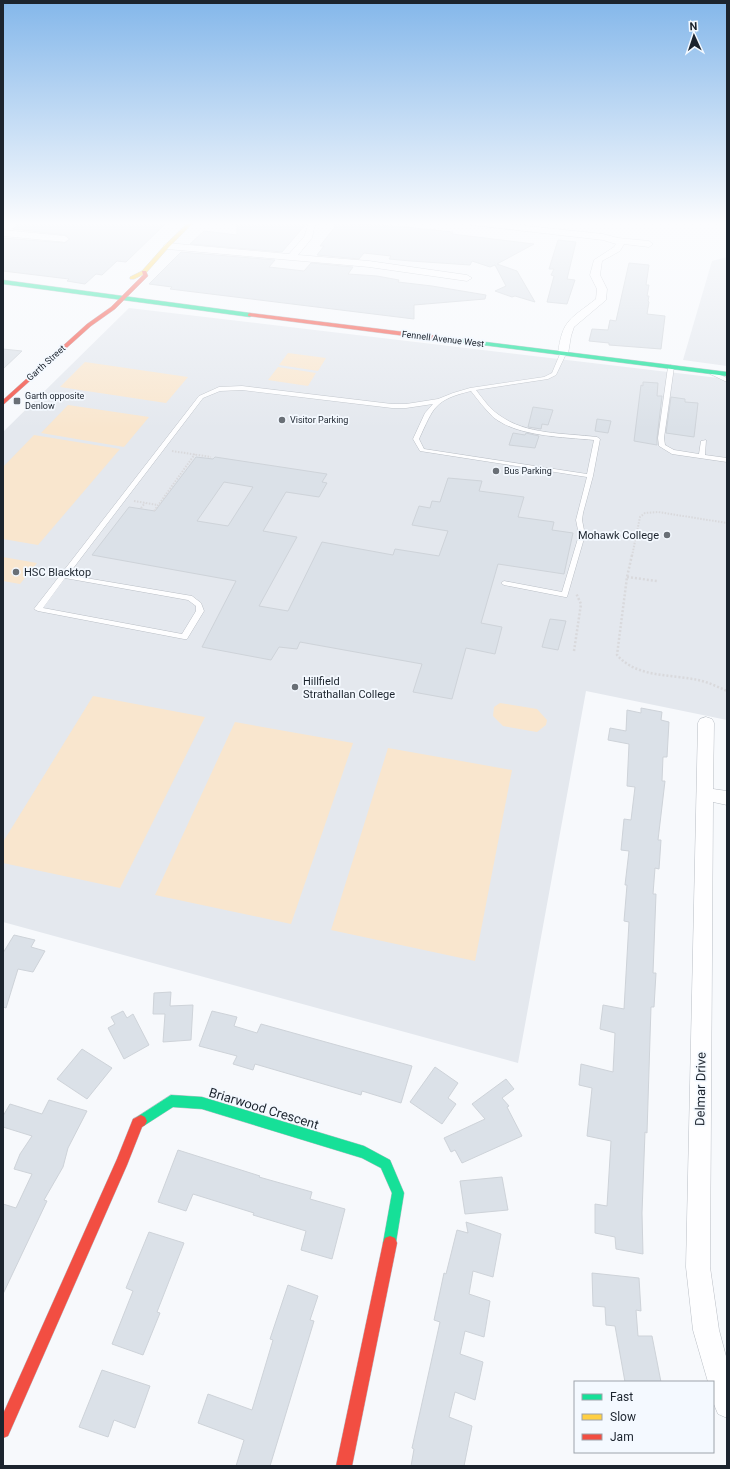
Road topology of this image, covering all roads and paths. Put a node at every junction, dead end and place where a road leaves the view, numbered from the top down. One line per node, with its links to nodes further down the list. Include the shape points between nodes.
1 (72, 292): 5 (main road, Fennell Avenue West)
2 (118, 292): 5 (main road, Garth Street)
3 (131, 292): 6 (main road, Garth Street)
4 (602, 292): 8 (street, via 601,300 569,326)
5 (112, 297): 6 (main road, Fennell Avenue West); 7 (main road, Garth Street, via 92,316)
6 (124, 299): 7 (main road, Garth Street, via 105,316); 8 (main road, Fennell Avenue West)
7 (89, 325): 14 (main road, Garth Street)
8 (562, 354): 9 (main road, Fennell Avenue West); 15 (lane, via 554,374 546,378)
9 (671, 367): 10 (main road, Fennell Avenue West); 21 (lane, via 662,446 672,452)
10 (709, 371): 11 (main road, Fennell Avenue West); 12 (lane)
11 (727, 374)
12 (727, 380)
13 (11, 383): 14 (main road)
14 (22, 385): 17 (main road, Garth Street)
15 (474, 390): 16 (lane); 24 (lane, via 495,415 510,424 537,431 597,439)
16 (439, 401): 19 (lane, via 392,406 242,388 219,389 201,398); 24 (lane, via 431,408 416,439 422,450)
17 (3, 403)
18 (704, 441): 21 (lane)
19 (161, 449): 20 (path); 25 (lane)
20 (195, 454): 22 (path); 27 (path)
21 (702, 456): 23 (lane)
22 (211, 457)
23 (727, 460)
24 (590, 476): 33 (lane, via 579,520 582,535)
25 (122, 499): 26 (path); 31 (lane)
26 (145, 503): 27 (path); 28 (path)
27 (158, 505): 29 (path)
28 (141, 508)
29 (154, 511)
30 (727, 523): 32 (path, via 658,512 645,513 640,517)
31 (64, 576): 31 (lane, via 190,598 199,605 200,611 184,636 38,609)
32 (627, 577): 34 (path); 37 (path, via 617,649 621,661 644,671 699,680)
33 (570, 579): 35 (lane, via 565,595); 36 (path, via 581,604)
34 (657, 581)
35 (504, 583)
36 (574, 651)
37 (727, 691)
38 (706, 723): 39 (street, Delmar Drive)
39 (704, 793): 40 (street); 41 (street, Delmar Drive, via 698,1267 706,1330)
40 (727, 798)
41 (727, 1405)
42 (3, 1431): 43 (main road, Briarwood Crescent, via 138,1123 171,1101 202,1103 364,1152 386,1164 398,1193 394,1225)
43 (344, 1466)

